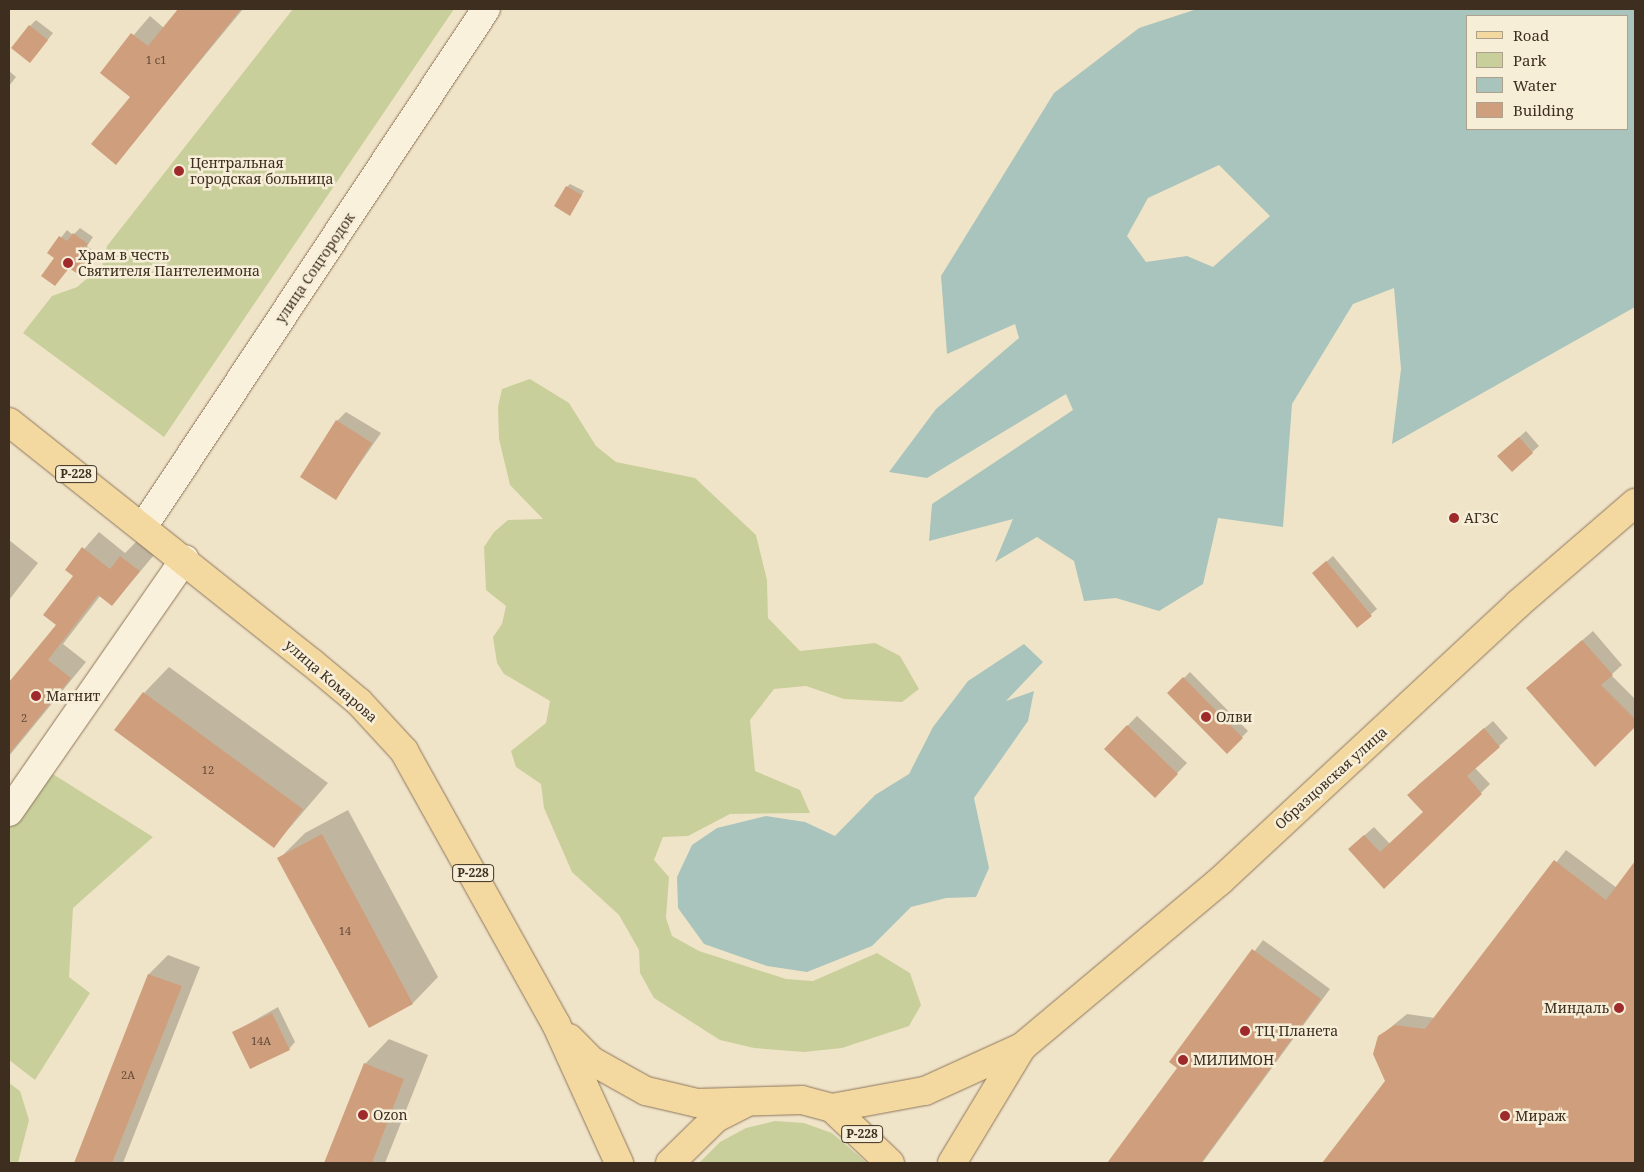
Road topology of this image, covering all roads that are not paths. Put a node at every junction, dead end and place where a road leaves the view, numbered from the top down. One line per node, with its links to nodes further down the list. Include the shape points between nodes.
1 (486, 9): 4 (street, улица Соцгородок)
2 (9, 422): 4 (main road, улица Комарова / Р-228)
3 (1635, 503): 8 (main road, Образцовская улица, via 1503,617 1220,881)
4 (143, 526): 5 (main road, улица Комарова / Р-228)
5 (185, 560): 6 (street); 7 (main road, улица Комарова / Р-228, via 359,702 404,751)
6 (9, 812)
7 (556, 1024): 9 (main road, Р-228, via 592,1061 646,1091 697,1103); 11 (main road, Р-228)
8 (1022, 1047): 10 (main road, via 925,1091); 14 (main road)
9 (747, 1102): 10 (main road, Р-228, via 802,1100); 12 (main road, Р-228, via 716,1118)
10 (832, 1108): 13 (main road, Р-228)
11 (619, 1163)
12 (670, 1163)
13 (890, 1163)
14 (952, 1163)

